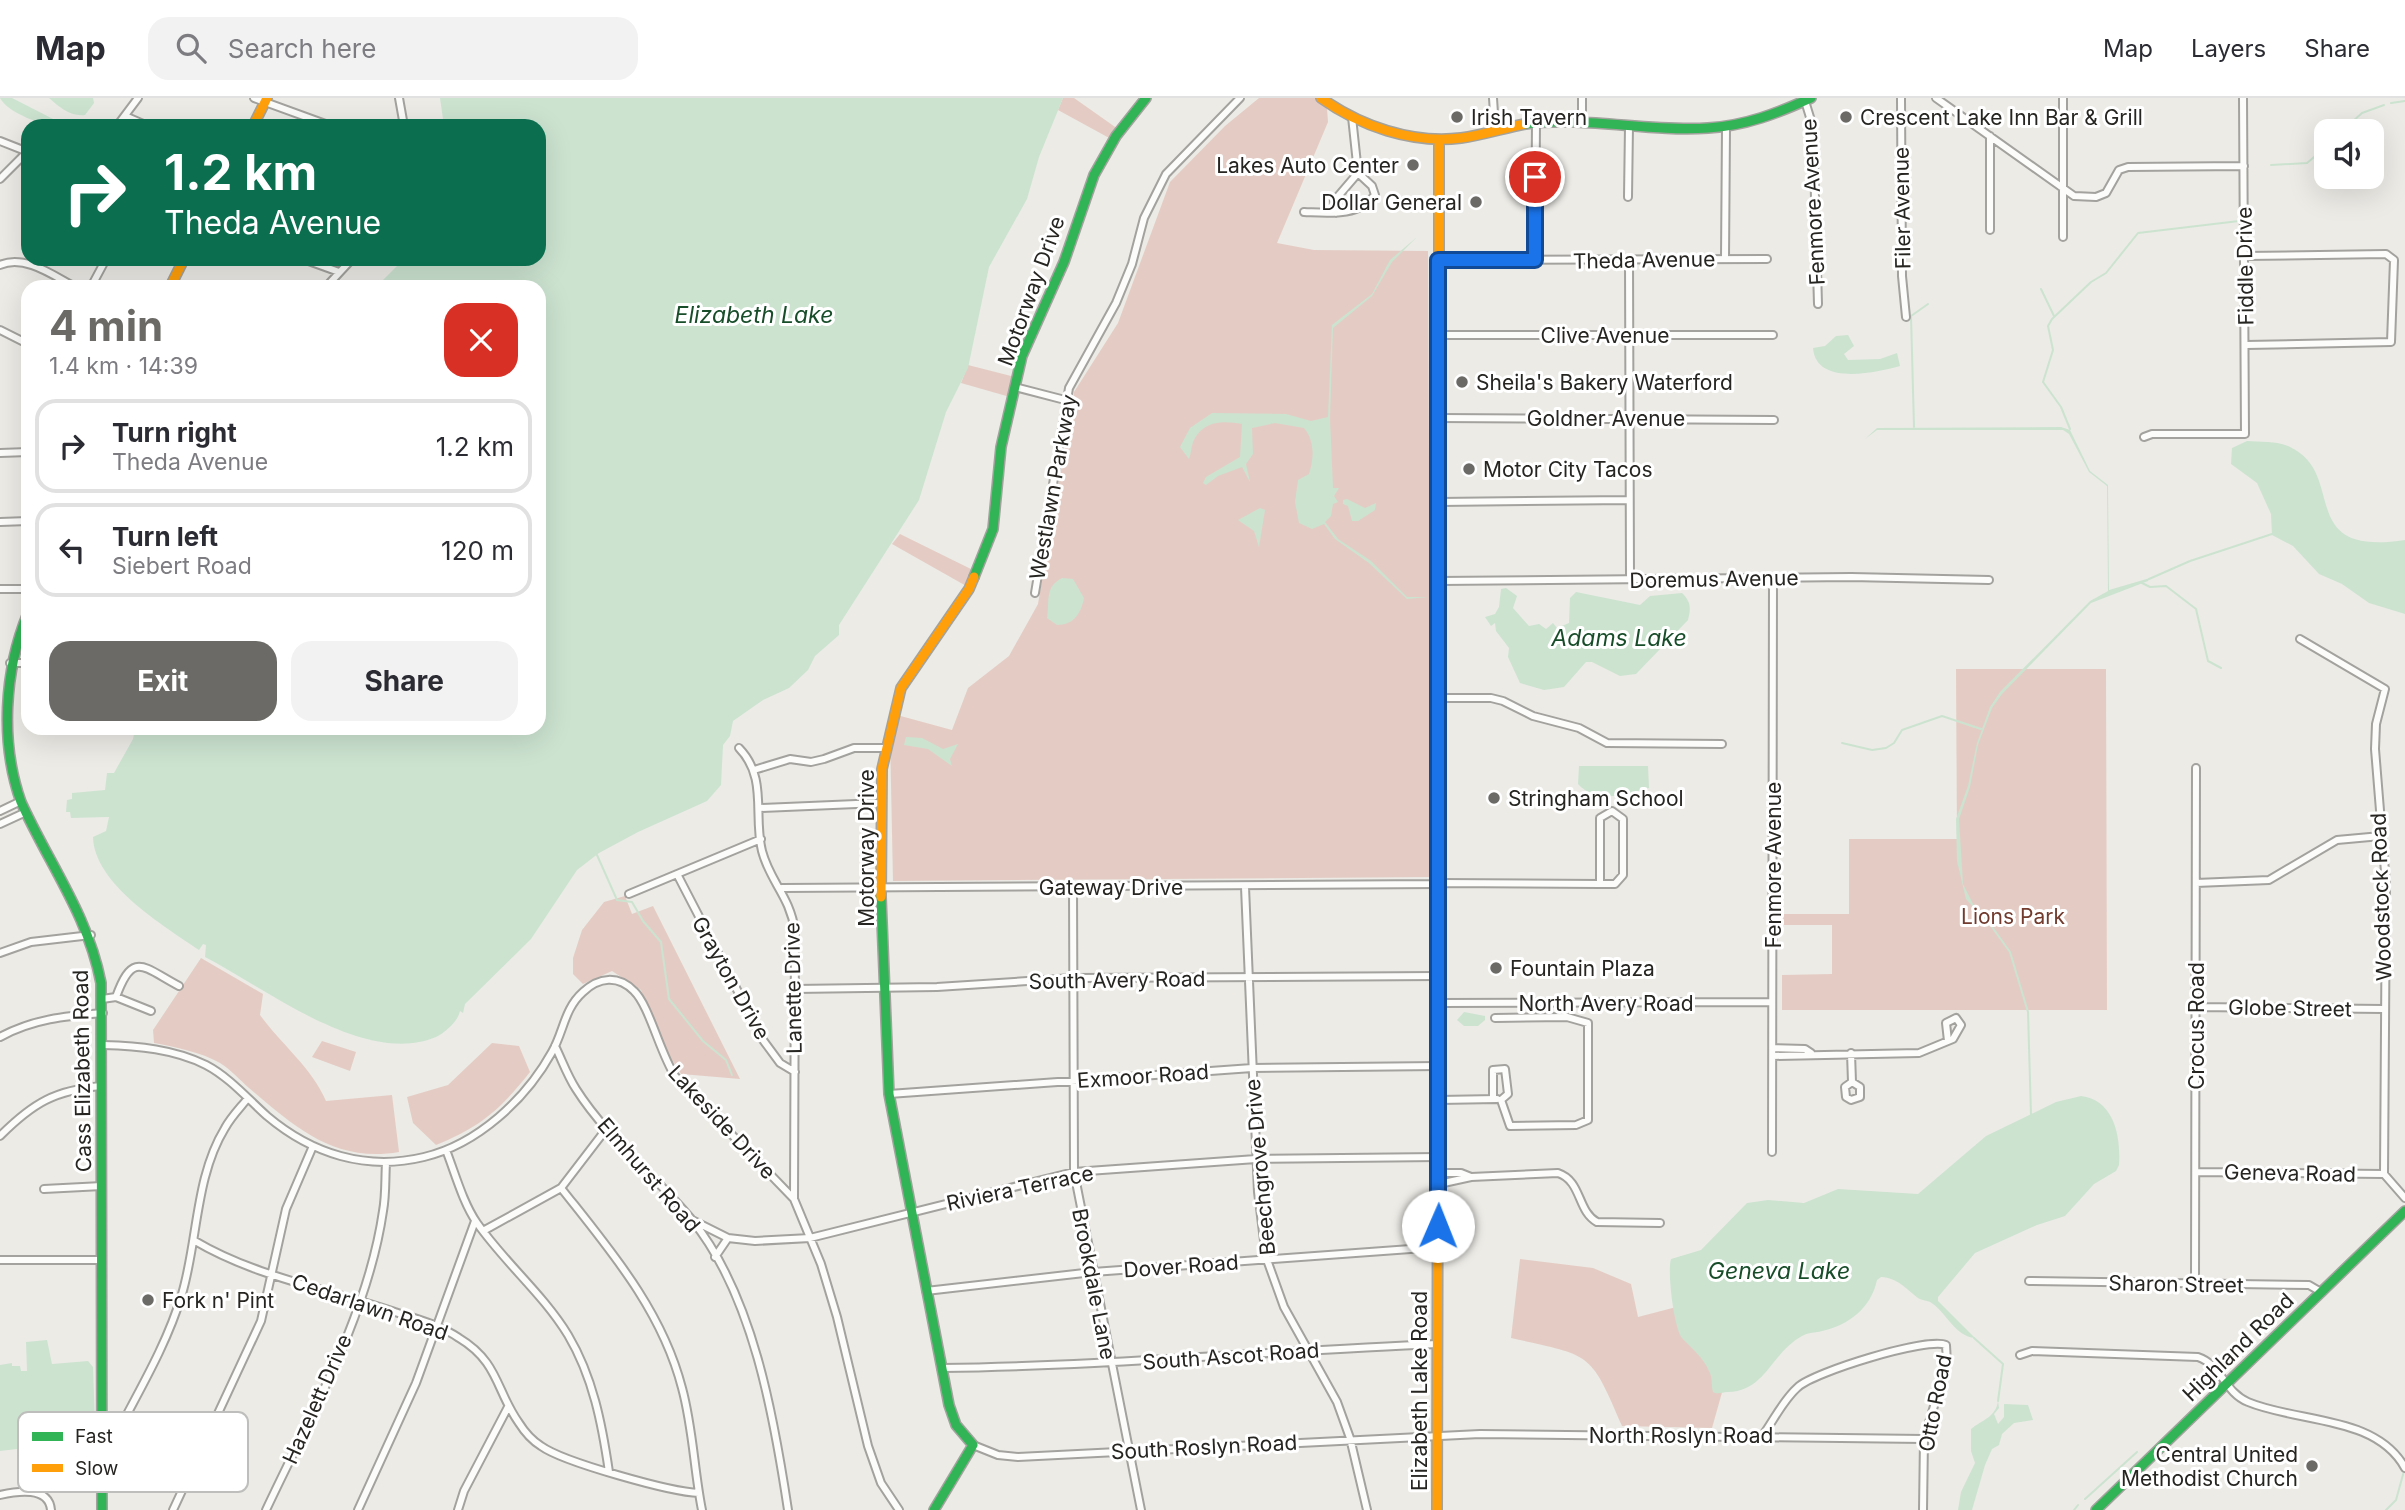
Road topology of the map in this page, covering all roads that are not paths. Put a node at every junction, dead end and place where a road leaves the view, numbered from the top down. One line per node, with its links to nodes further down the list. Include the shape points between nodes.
1 (138, 98): 15 (street)
2 (254, 98): 13 (street)
3 (399, 98): 21 (street)
4 (1146, 98): 63 (main road, Motorway Drive, via 1116,136 1094,175 1064,262 1027,342)
5 (1240, 98): 64 (street, Westlawn Parkway, via 1166,174 1144,218 1116,303)
6 (1321, 98): 16 (main road)
7 (1493, 98): 26 (street)
8 (1582, 98): 23 (street)
9 (1901, 98): 56 (street, Filer Avenue)
10 (1936, 98): 27 (street)
11 (2063, 98): 35 (street)
12 (2243, 98): 32 (street, Fiddle Drive)
13 (266, 100): 19 (main road); 20 (street)
14 (1808, 100): 25 (main road, via 1770,117); 55 (street, Fenmore Avenue, via 1813,127)
15 (125, 116): 17 (street); 18 (street)
16 (1352, 117): 28 (main road); 33 (street)
17 (123, 119)
18 (132, 119)
19 (256, 119)
20 (314, 119)
21 (403, 119)
22 (1535, 122): 23 (main road); 26 (main road); 45 (street)
23 (1582, 123): 24 (main road)
24 (1629, 127): 25 (main road); 36 (street)
25 (1726, 128): 42 (street)
26 (1495, 130): 28 (main road)
27 (1990, 136): 35 (street); 39 (street)
28 (1439, 140): 44 (main road, Elizabeth Lake Road)
29 (0, 141): 30 (street)
30 (21, 149)
31 (21, 159): 34 (street)
32 (2244, 166): 35 (street, via 2129,167 2119,170 2106,193 2074,196); 41 (street, Fiddle Drive)
33 (1359, 173): 38 (street, via 1334,201); 38 (street, via 1375,194 1369,203)
34 (0, 179)
35 (2063, 189): 40 (street)
36 (1628, 197)
37 (1304, 212): 38 (street)
38 (1336, 213)
39 (1990, 230)
40 (2063, 237)
41 (2245, 256): 62 (street, Fiddle Drive); 62 (street, via 2386,254 2393,260 2394,309 2388,343)
42 (1725, 259): 43 (street, Theda Avenue); 46 (street, Theda Avenue)
43 (1767, 259)
44 (1438, 260): 45 (street, Theda Avenue); 59 (main road, Elizabeth Lake Road)
45 (1535, 260): 46 (street, Theda Avenue)
46 (1629, 260): 58 (street)
47 (21, 262): 48 (street)
48 (0, 265)
49 (41, 266): 53 (street)
50 (322, 266): 52 (street)
51 (345, 266): 52 (street)
52 (339, 272): 54 (street)
53 (64, 280)
54 (332, 280)
55 (1818, 304)
56 (1906, 317)
57 (0, 330): 61 (street)
58 (1629, 334): 59 (street, Clive Avenue); 60 (street, Clive Avenue); 66 (street)
59 (1438, 335): 65 (main road, Elizabeth Lake Road)
60 (1773, 335)
61 (21, 340)
62 (2246, 345): 68 (street, Fiddle Drive, via 2245,434)
63 (1015, 387): 64 (street); 89 (main road, Motorway Drive, via 1001,447 997,509 986,549 969,589 907,677)
64 (1065, 400): 81 (street, Westlawn Parkway)
65 (1438, 418): 66 (street, Goldner Avenue); 72 (main road, Elizabeth Lake Road)
66 (1630, 418): 67 (street, Goldner Avenue); 71 (street)
67 (1774, 420)
68 (2144, 437)
69 (21, 452): 70 (street)
70 (0, 453)
71 (1629, 500): 72 (street); 76 (street)
72 (1439, 502): 78 (main road, Elizabeth Lake Road)
73 (21, 521): 74 (street)
74 (0, 522)
75 (1773, 578): 76 (street, Doremus Avenue); 77 (street, Doremus Avenue); 120 (street, Fenmore Avenue)
76 (1630, 579): 78 (street, Doremus Avenue)
77 (1989, 580)
78 (1439, 581): 86 (main road, Elizabeth Lake Road)
79 (0, 589): 80 (street)
80 (21, 589)
81 (1035, 593)
82 (21, 632): 84 (main road, Cass Elizabeth Road)
83 (2300, 639): 98 (street, Woodstock Road, via 2385,689 2375,737)
84 (10, 663): 85 (street); 92 (main road, Cass Elizabeth Road, via 5,736)
85 (21, 663)
86 (1439, 698): 87 (street, via 1503,701 1607,743); 101 (main road, Elizabeth Lake Road)
87 (1722, 744)
88 (738, 748): 91 (street, Lanette Drive)
89 (886, 748): 91 (street, via 854,748 811,762 790,759); 93 (main road, Motorway Drive)
90 (2196, 768): 102 (street, Crocus Road)
91 (754, 770): 94 (street, Lanette Drive)
92 (21, 801): 95 (street); 96 (main road, Cass Elizabeth Road)
93 (880, 803): 94 (street); 104 (main road, Motorway Drive)
94 (760, 808): 99 (street, Lanette Drive)
95 (0, 810)
96 (26, 812): 97 (street); 109 (main road, Cass Elizabeth Road)
97 (0, 824)
98 (2381, 836): 102 (street, via 2337,840 2269,880); 122 (street, Woodstock Road, via 2386,884)
99 (761, 839): 100 (street); 107 (street, Lanette Drive, via 767,865)
100 (677, 874): 108 (street); 136 (street, Grayton Drive, via 763,1040 780,1063)
101 (1439, 883): 103 (street, Gateway Drive); 106 (street, Gateway Drive); 111 (main road, Elizabeth Lake Road)
102 (2196, 883): 121 (street, Crocus Road)
103 (1600, 884): 103 (street, via 1615,884 1623,875 1623,819 1612,811 1600,818)
104 (881, 887): 105 (street, Gateway Drive); 107 (street, Gateway Drive); 115 (main road, Motorway Drive)
105 (1073, 887): 106 (street, Gateway Drive); 113 (street, Brookdale Lane)
106 (1245, 887): 112 (street, Beechgrove Drive)
107 (782, 888): 116 (street, Lanette Drive, via 793,915)
108 (629, 894)
109 (91, 935): 110 (street, via 31,942); 118 (main road, Cass Elizabeth Road)
110 (0, 953)
111 (1439, 976): 112 (street, South Avery Road); 119 (main road, Elizabeth Lake Road)
112 (1248, 977): 113 (street, South Avery Road); 135 (street, Beechgrove Drive)
113 (1073, 978): 115 (street, South Avery Road); 137 (street, Brookdale Lane)
114 (178, 986): 117 (street, via 143,966 133,967 122,977)
115 (887, 988): 116 (street, South Avery Road); 140 (main road, Motorway Drive)
116 (795, 989): 136 (street, Lanette Drive)
117 (116, 997): 118 (street); 123 (street)
118 (102, 999): 124 (main road, Cass Elizabeth Road)
119 (1439, 1003): 120 (street, North Avery Road); 134 (main road, Elizabeth Lake Road)
120 (1772, 1003): 130 (street, Fenmore Avenue)
121 (2196, 1007): 122 (street, Globe Street); 152 (street, Crocus Road)
122 (2384, 1009): 153 (street, Woodstock Road)
123 (151, 1011)
124 (103, 1013): 126 (street, via 54,1017); 128 (main road, Cass Elizabeth Road)
125 (1495, 1018): 142 (street, via 1567,1017 1588,1023 1588,1120 1576,1125 1510,1126 1497,1099)
126 (0, 1037)
127 (1948, 1041): 132 (street, via 1919,1053)
128 (103, 1045): 139 (main road, Cass Elizabeth Road); 141 (street, Lakeside Drive, via 184,1055 208,1066)
129 (555, 1046): 143 (street, Elmhurst Road, via 576,1089); 146 (street, Lakeside Drive, via 526,1088 493,1122); 159 (street, Lakeside Drive, via 563,1020 584,991 604,979 628,986 642,1000 675,1076)
130 (1773, 1048): 131 (street); 133 (street, Fenmore Avenue)
131 (1795, 1053): 132 (street); 133 (street)
132 (1852, 1053): 138 (street)
133 (1773, 1056): 147 (street, Fenmore Avenue)
134 (1439, 1066): 135 (street, Exmoor Road); 142 (main road, Elizabeth Lake Road)
135 (1252, 1068): 137 (street, Exmoor Road); 149 (street, Beechgrove Drive)
136 (795, 1072): 159 (street, Lanette Drive)
137 (1073, 1081): 140 (street, Exmoor Road); 151 (street, Brookdale Lane)
138 (1852, 1082)
139 (103, 1086): 144 (street, via 51,1096 26,1109); 155 (main road, Cass Elizabeth Road)
140 (889, 1094): 161 (main road, Motorway Drive)
141 (248, 1098): 145 (street, Lakeside Drive, via 287,1133); 168 (street, via 225,1127 209,1161)
142 (1439, 1100): 148 (main road, Elizabeth Lake Road)
143 (607, 1128): 156 (street); 162 (street, Elmhurst Road)
144 (0, 1136)
145 (313, 1146): 150 (street, Lakeside Drive, via 350,1160); 175 (street, via 286,1209)
146 (446, 1150): 150 (street, Lakeside Drive); 163 (street)
147 (1772, 1152)
148 (1439, 1157): 149 (street, Riviera Terrace); 154 (main road, Elizabeth Lake Road)
149 (1256, 1159): 151 (street, Riviera Terrace); 173 (street, Beechgrove Drive)
150 (386, 1163): 180 (street, Hazelett Drive, via 384,1210)
151 (1074, 1172): 161 (street, Riviera Terrace); 174 (street, Brookdale Lane)
152 (2196, 1172): 153 (street, Geneva Road); 177 (street, Crocus Road)
153 (2384, 1174): 158 (street)
154 (1439, 1179): 164 (street, via 1558,1173 1577,1188 1589,1217 1597,1222); 169 (main road, Elizabeth Lake Road)
155 (102, 1186): 157 (street); 172 (main road, Cass Elizabeth Road)
156 (561, 1188): 165 (street); 202 (street, via 628,1272 666,1342 689,1416)
157 (44, 1189)
158 (2405, 1198)
159 (794, 1199): 167 (street, Lakeside Drive)
160 (2405, 1211): 179 (main road, Highland Road)
161 (912, 1213): 167 (street, Riviera Terrace); 178 (main road, Motorway Drive)
162 (692, 1220): 166 (street, Riviera Terrace); 170 (street, Elmhurst Road)
163 (475, 1221): 165 (street); 181 (street)
164 (1660, 1223)
165 (482, 1231): 199 (street, via 569,1336 592,1386)
166 (728, 1238): 167 (street, Riviera Terrace); 170 (street)
167 (810, 1238): 212 (street, Lakeside Drive, via 837,1317 868,1446 881,1483)
168 (195, 1241): 175 (street, Cedarlawn Road, via 236,1263); 190 (street, via 182,1296 163,1345)
169 (1438, 1247): 173 (street, Dover Road); 182 (main road, Elizabeth Lake Road)
170 (715, 1257): 211 (street, Elmhurst Road, via 744,1315 760,1366)
171 (0, 1260): 172 (street)
172 (102, 1260): 189 (main road, Cass Elizabeth Road)
173 (1267, 1260): 174 (street, Dover Road); 183 (street, Beechgrove Drive, via 1284,1307)
174 (1093, 1272): 178 (street, Dover Road); 185 (street, Brookdale Lane)
175 (272, 1275): 180 (street, Cedarlawn Road); 191 (street, via 261,1321)
176 (2029, 1281): 177 (street, Sharon Street)
177 (2194, 1284): 179 (street, Sharon Street, via 2309,1285)
178 (926, 1291): 186 (main road, Motorway Drive)
179 (2320, 1292): 187 (main road, Highland Road)
180 (359, 1299): 181 (street, Cedarlawn Road); 207 (street, Hazelett Drive, via 323,1392)
181 (437, 1326): 188 (street, Cedarlawn Road, via 477,1351 495,1373); 208 (street)
182 (1437, 1344): 183 (street, South Ascot Road); 192 (main road, Elizabeth Lake Road)
183 (1308, 1350): 185 (street, South Ascot Road); 194 (street, Beechgrove Drive, via 1337,1402)
184 (2020, 1355): 187 (street, via 2032,1351 2186,1355 2212,1362)
185 (1110, 1364): 186 (street, South Ascot Road); 197 (street, Brookdale Lane)
186 (941, 1368): 196 (main road, Motorway Drive, via 956,1425)
187 (2225, 1385): 198 (street, via 2247,1402 2369,1436 2387,1447); 218 (main road, Highland Road)
188 (508, 1407): 199 (street, Cedarlawn Road, via 541,1446); 209 (street)
189 (102, 1412)
190 (128, 1412)
191 (219, 1412)
192 (1437, 1435): 193 (street, North Roslyn Road); 194 (street, South Roslyn Road); 216 (main road, Elizabeth Lake Road)
193 (1763, 1436): 195 (street, North Roslyn Road); 195 (street, Otto Road, via 1798,1387 1819,1374 1940,1342 1948,1354)
194 (1350, 1438): 197 (street, South Roslyn Road); 215 (street, Beechgrove Drive)
195 (1924, 1439): 217 (street, Otto Road)
196 (973, 1444): 197 (street, South Roslyn Road, via 998,1455 1018,1457); 213 (main road)
197 (1127, 1451): 214 (street, Brookdale Lane)
198 (2405, 1468)
199 (610, 1472): 202 (street, Cedarlawn Road)
200 (102, 1492): 205 (main road, Cass Elizabeth Road)
201 (180, 1492): 206 (street)
202 (699, 1493): 210 (street)
203 (0, 1496): 204 (street, via 40,1493)
204 (51, 1510)
205 (102, 1510)
206 (173, 1510)
207 (266, 1510)
208 (358, 1510)
209 (458, 1510)
210 (702, 1510)
211 (788, 1510)
212 (899, 1510)
213 (934, 1510)
214 (1140, 1510)
215 (1367, 1510)
216 (1437, 1510)
217 (1923, 1510)
218 (2096, 1510)

